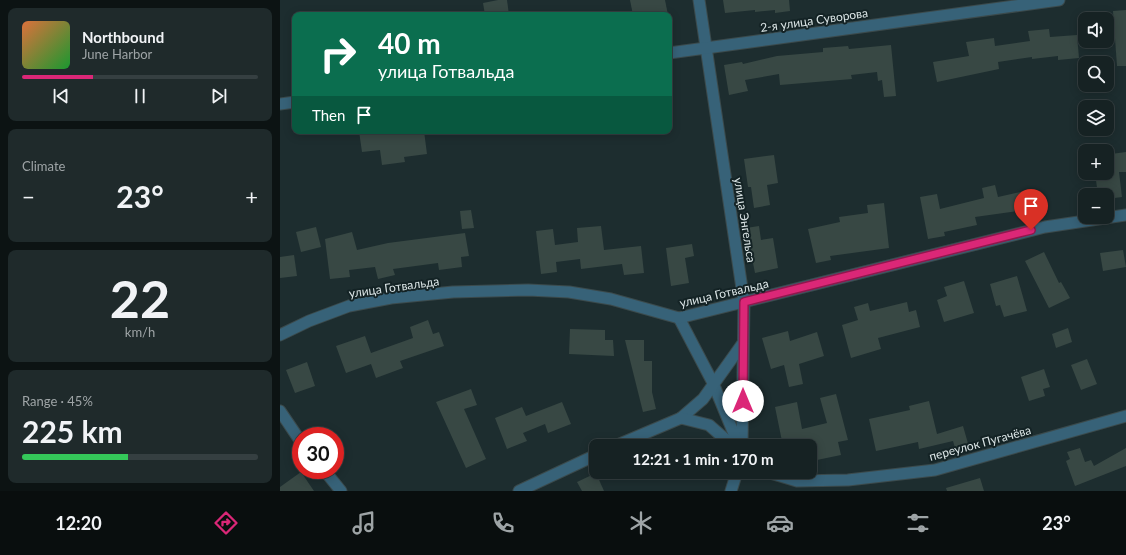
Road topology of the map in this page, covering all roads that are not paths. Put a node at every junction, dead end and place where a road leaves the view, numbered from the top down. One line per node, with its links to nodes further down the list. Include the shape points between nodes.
1 (699, 0): 3 (street, улица Энгельса)
2 (1059, 0): 3 (street, 2-я улица Суворова)
3 (705, 48): 4 (street, 2-я улица Суворова); 8 (street, улица Энгельса)
4 (672, 53)
5 (292, 102): 6 (street)
6 (280, 104)
7 (1126, 215): 8 (street, улица Готвальда, via 1045,227)
8 (744, 302): 9 (street, улица Готвальда); 11 (street, улица Энгельса)
9 (679, 318): 10 (street, улица Готвальда, via 611,299 569,292 453,292 391,298 349,306); 12 (street)
10 (280, 335)
11 (743, 343): 12 (street); 20 (street, улица Энгельса)
12 (713, 383): 15 (street, via 703,399); 19 (street)
13 (280, 411): 16 (street)
14 (1126, 416): 24 (street, переулок Пугачёва, via 935,470 848,480)
15 (681, 418): 17 (street); 18 (street, via 709,425)
16 (292, 429)
17 (632, 439)
18 (726, 439)
19 (736, 439)
20 (742, 439)
21 (589, 458): 26 (street)
22 (332, 479): 25 (street)
23 (735, 479): 27 (street)
24 (790, 479)
25 (342, 491)
26 (519, 491)
27 (731, 491)

